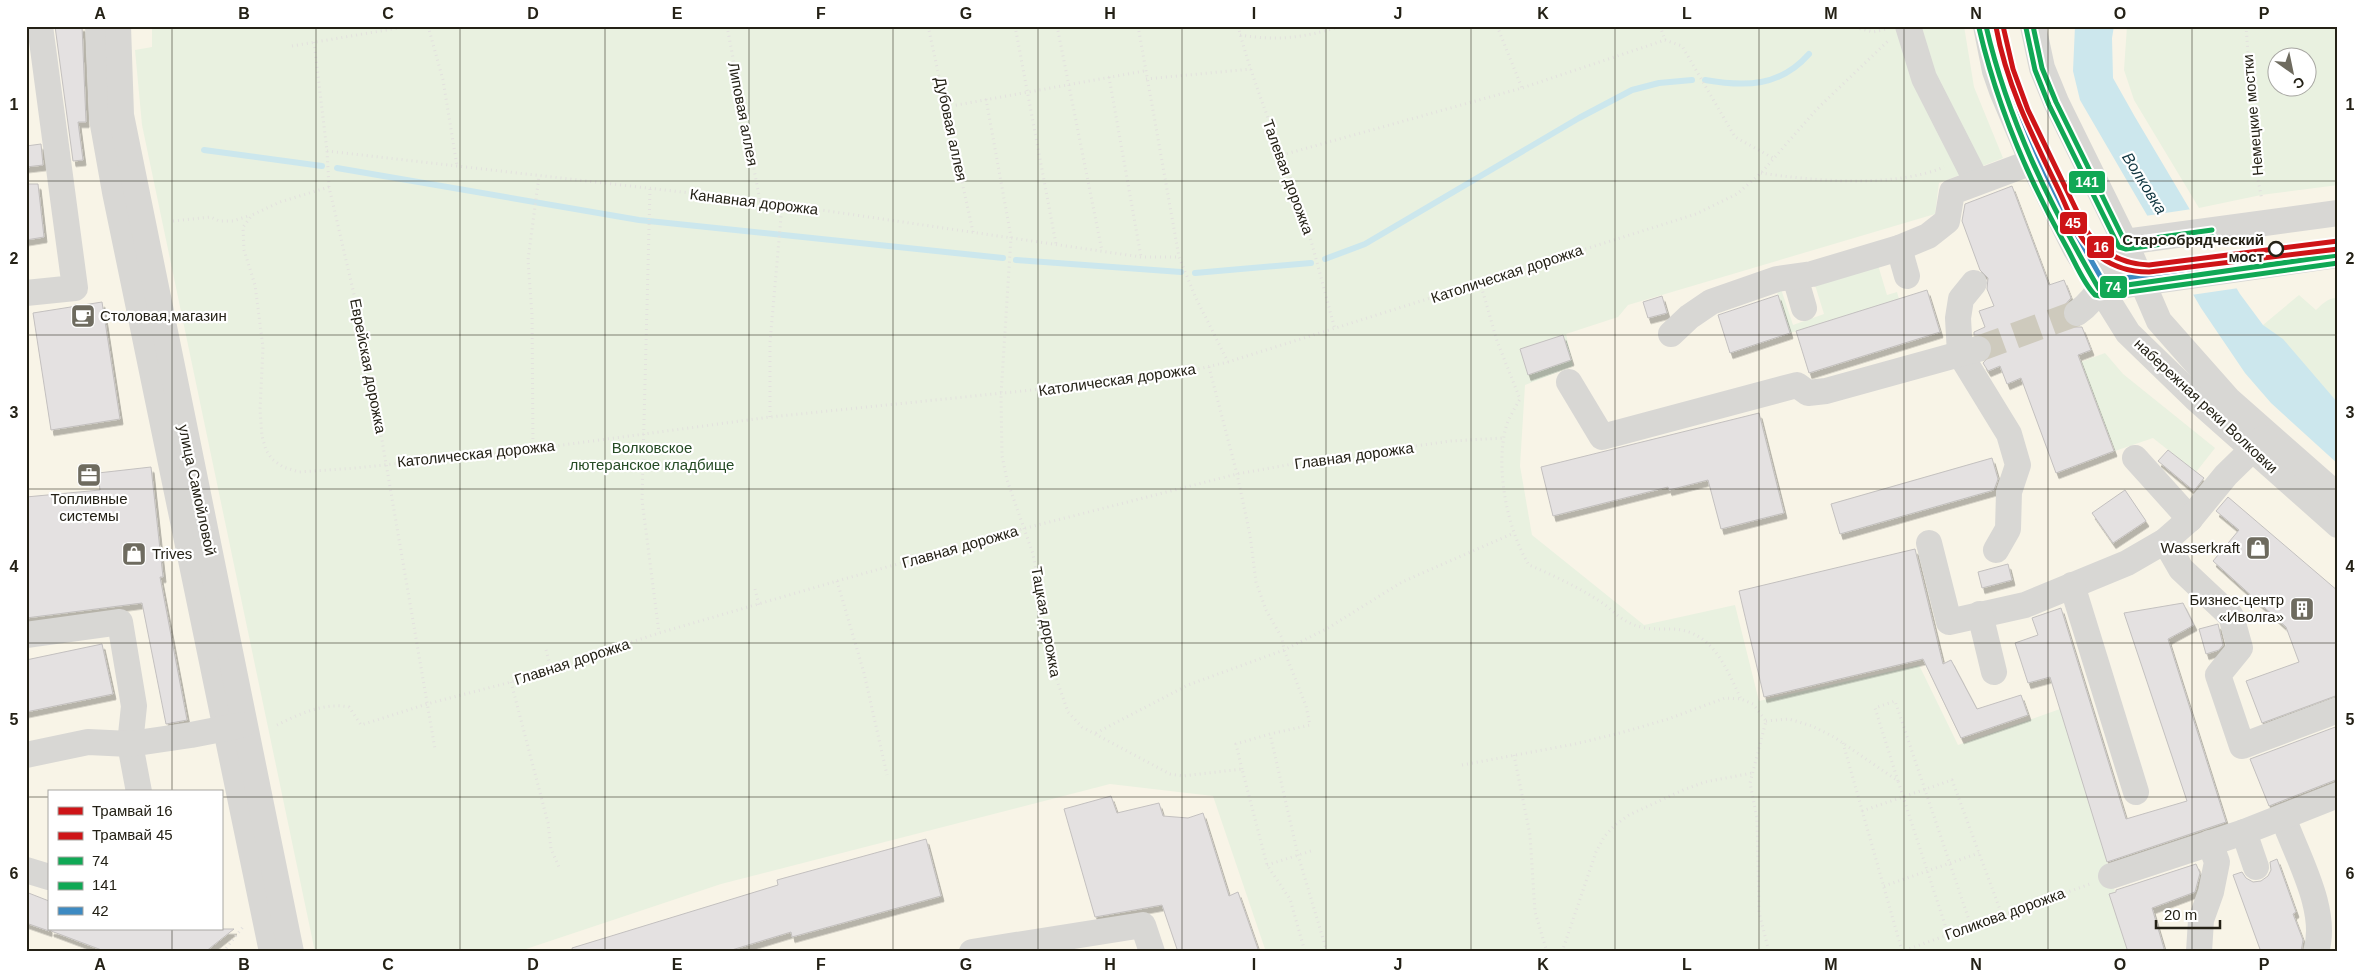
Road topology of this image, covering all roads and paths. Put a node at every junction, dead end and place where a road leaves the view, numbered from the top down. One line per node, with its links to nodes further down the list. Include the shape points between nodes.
1 (40, 26): 66 (street, via 75,288)
2 (98, 26): 108 (street, улица Самойловой, via 102,119 109,156)
3 (118, 26): 108 (street, улица Самойловой, via 120,115)
4 (410, 26): 23 (path)
5 (428, 26): 39 (path, via 443,80)
6 (727, 26): 45 (path, Липовая аллея)
7 (928, 26): 33 (path, Дубовая аллея)
8 (1015, 26): 31 (path)
9 (1057, 26): 29 (path)
10 (1138, 26): 26 (path)
11 (1238, 26): 21 (path, Талевая дорожка)
12 (1341, 26): 21 (path, via 1311,36 1288,39)
13 (1497, 26): 30 (path)
14 (1660, 26): 22 (path)
15 (1850, 26): 19 (path)
16 (1986, 26): 38 (street, набережная реки Волковки, via 1995,71)
17 (2033, 26): 53 (street, набережная реки Волковки, via 2042,68 2056,102)
18 (2246, 26): 46 (path, Немецкие мостки, via 2257,175)
19 (1859, 27): 20 (path, via 1873,32)
20 (1896, 31): 36 (path, Католическая дорожка); 37 (street)
21 (1240, 35): 25 (path, Талевая дорожка)
22 (1665, 40): 30 (path); 36 (path, via 1682,46 1735,137)
23 (314, 42): 24 (path); 34 (path, Еврейская дорожка)
24 (292, 46)
25 (1251, 69): 28 (path); 35 (path, Талевая дорожка)
26 (1144, 71): 27 (path); 28 (path)
27 (1108, 77): 29 (path); 59 (path)
28 (1146, 79): 58 (path)
29 (1069, 84): 31 (path); 56 (path)
30 (1522, 88): 35 (path)
31 (1027, 92): 32 (path); 54 (path)
32 (986, 99): 33 (path); 52 (path, Тацкая дорожка)
33 (946, 107): 51 (path, Дубовая аллея)
34 (327, 151): 39 (path, Канавная дорожка); 43 (path, Еврейская дорожка)
35 (1282, 155): 69 (path, Талевая дорожка, via 1308,228)
36 (1773, 158): 40 (path, Католическая дорожка)
37 (1965, 158): 40 (path, via 1940,169 1874,180 1832,181); 42 (street)
38 (2032, 162): 42 (street); 65 (street, набережная реки Волковки)
39 (457, 166): 41 (path, Канавная дорожка)
40 (1762, 172): 62 (path, Католическая дорожка, via 1738,194 1696,214)
41 (539, 176): 44 (path, Канавная дорожка); 80 (path, via 528,260 532,315)
42 (1978, 182): 55 (street, via 1952,192 1947,221 1928,236)
43 (329, 188): 49 (path, via 280,202); 82 (path, Еврейская дорожка, via 358,316)
44 (650, 189): 45 (path, Канавная дорожка); 77 (path)
45 (760, 201): 47 (path, Канавная дорожка)
46 (2262, 202)
47 (782, 206): 51 (path, Канавная дорожка); 76 (path, via 770,342)
48 (2338, 213): 53 (street)
49 (252, 215): 50 (path, via 233,221 219,221 211,217); 82 (path, Католическая дорожка, via 242,227 264,347 260,410 266,450 283,467 299,472)
50 (173, 221)
51 (973, 232): 52 (path, Канавная дорожка)
52 (1011, 238): 54 (path, Канавная дорожка); 75 (path, Тацкая дорожка)
53 (2125, 242): 64 (street, набережная реки Волковки); 65 (street)
54 (1056, 244): 56 (path, Канавная дорожка)
55 (1898, 248): 60 (street); 61 (street)
56 (1102, 251): 59 (path, Канавная дорожка)
57 (2338, 255): 64 (street)
58 (1179, 257): 59 (path, Канавная дорожка); 72 (path)
59 (1141, 258)
60 (1906, 276)
61 (1794, 277): 67 (street); 70 (street, via 1777,279 1710,302)
62 (1480, 282): 69 (path, Католическая дорожка); 78 (path, via 1497,341 1520,399 1506,424)
63 (1974, 283): 71 (street, via 1961,300 1958,318)
64 (2142, 283): 65 (street); 79 (street, набережная реки Волковки, via 2159,321)
65 (2099, 289): 68 (street); 79 (street, набережная реки Волковки, via 2128,333 2155,361)
66 (26, 293)
67 (1804, 308)
68 (2077, 313)
69 (1335, 329): 72 (path, Католическая дорожка)
70 (1671, 334)
71 (1969, 351): 74 (street, via 1826,391 1808,393 1798,385 1602,437); 91 (street, via 2009,434 2018,464 2009,492 2008,529)
72 (1228, 362): 73 (path, Католическая дорожка)
73 (1209, 367): 75 (path, Католическая дорожка, via 1168,376); 83 (path)
74 (1569, 382)
75 (1001, 395): 76 (path, Католическая дорожка); 87 (path, Тацкая дорожка, via 1002,456 1007,480)
76 (770, 417): 77 (path, Католическая дорожка)
77 (643, 433): 80 (path, Католическая дорожка); 97 (path, via 642,500)
78 (1503, 438): 83 (path, Главная дорожка, via 1451,441); 88 (path, via 1501,475)
79 (2260, 442): 84 (street, набережная реки Волковки); 85 (street, via 2226,475); 86 (street, набережная реки Волковки)
80 (533, 448): 82 (path, Католическая дорожка)
81 (2135, 458): 85 (street)
82 (386, 464): 105 (path, Еврейская дорожка)
83 (1237, 474): 87 (path, Главная дорожка); 100 (path, via 1256,582 1266,610 1279,629)
84 (2338, 496)
85 (2190, 519): 89 (street)
86 (2338, 525)
87 (1026, 528): 92 (path, Главная дорожка); 110 (path, Тацкая дорожка, via 1061,695 1075,721)
88 (1514, 533): 100 (path, via 1402,582 1328,628); 104 (path, via 1529,565 1562,578 1628,622 1647,629 1676,629 1696,634 1721,658)
89 (2165, 541): 93 (street, via 2127,562); 106 (street, via 2181,569 2231,616 2240,648 2218,675 2242,746)
90 (1929, 542): 96 (street, via 1949,622)
91 (1996, 550)
92 (838, 582): 95 (path, Главная дорожка); 120 (path, via 864,673)
93 (2072, 585): 96 (street, via 2025,605); 124 (street)
94 (755, 589): 95 (path)
95 (758, 604): 97 (path, Главная дорожка)
96 (1980, 614): 102 (street)
97 (659, 634): 101 (path, Главная дорожка)
98 (26, 635): 113 (street, via 120,622 134,706)
99 (546, 650): 101 (path)
100 (1284, 650): 110 (path, via 1188,685); 111 (path, via 1310,725)
101 (551, 669): 103 (path, Главная дорожка)
102 (1994, 672)
103 (511, 682): 105 (path, Главная дорожка); 136 (path, via 548,823 550,850)
104 (1741, 699): 107 (path, via 1753,704); 116 (path, via 1724,698 1620,733)
105 (427, 704): 109 (path, Главная дорожка, via 361,725 349,707 335,704 293,717); 114 (path, Еврейская дорожка)
106 (2338, 710)
107 (1766, 721): 112 (path, via 1789,720 1812,726); 119 (path)
108 (235, 726): 113 (street); 150 (street, улица Самойловой); 151 (street, улица Самойловой)
109 (277, 726)
110 (1095, 734): 118 (path, Тацкая дорожка, via 1170,774 1183,776)
111 (1270, 734): 118 (path, via 1236,744); 133 (path)
112 (1843, 742): 121 (path); 127 (path)
113 (130, 744): 115 (street, via 88,742); 122 (street)
114 (435, 750)
115 (26, 755)
116 (1514, 755): 117 (path); 156 (path, via 1530,836 1536,912)
117 (1462, 765)
118 (1242, 769): 135 (path)
119 (1752, 773): 157 (path, via 1690,787 1615,825 1596,852); 158 (path, via 1750,783 1758,818 1759,912)
120 (887, 776)
121 (1898, 781): 123 (path, via 1875,708 1895,701); 126 (path)
122 (139, 790)
123 (1925, 790): 126 (path); 132 (path, via 1952,780); 134 (path)
124 (2136, 792)
125 (2338, 795): 128 (street)
126 (1903, 797): 127 (path); 139 (path)
127 (1862, 811): 142 (path)
128 (2283, 818): 129 (street); 143 (street)
129 (2244, 832): 130 (street); 137 (street)
130 (2210, 843): 140 (street); 159 (street, via 2217,862 2202,920)
131 (1311, 851): 133 (path)
132 (1979, 853): 134 (path); 144 (path)
133 (1298, 855): 135 (path); 155 (path)
134 (1950, 863): 139 (path); 146 (path)
135 (1268, 865): 154 (path, via 1290,899)
136 (558, 867)
137 (2256, 867)
138 (26, 870): 141 (street)
139 (1927, 871): 142 (path); 147 (path)
140 (2111, 876): 144 (path, Голикова дорожка)
141 (48, 877)
142 (1884, 886): 148 (path)
143 (2328, 906): 160 (street)
144 (2002, 916): 146 (path, Голикова дорожка)
145 (246, 924): 149 (path)
146 (1971, 926): 147 (path, Голикова дорожка)
147 (1948, 934): 148 (path, Голикова дорожка)
148 (1901, 951)
149 (223, 952)
150 (272, 952)
151 (291, 952)
152 (972, 952): 153 (street, via 1143,925)
153 (1152, 952)
154 (1305, 952)
155 (1327, 952)
156 (1547, 952)
157 (1562, 952)
158 (1768, 952)
159 (2199, 952)
160 (2316, 952)

